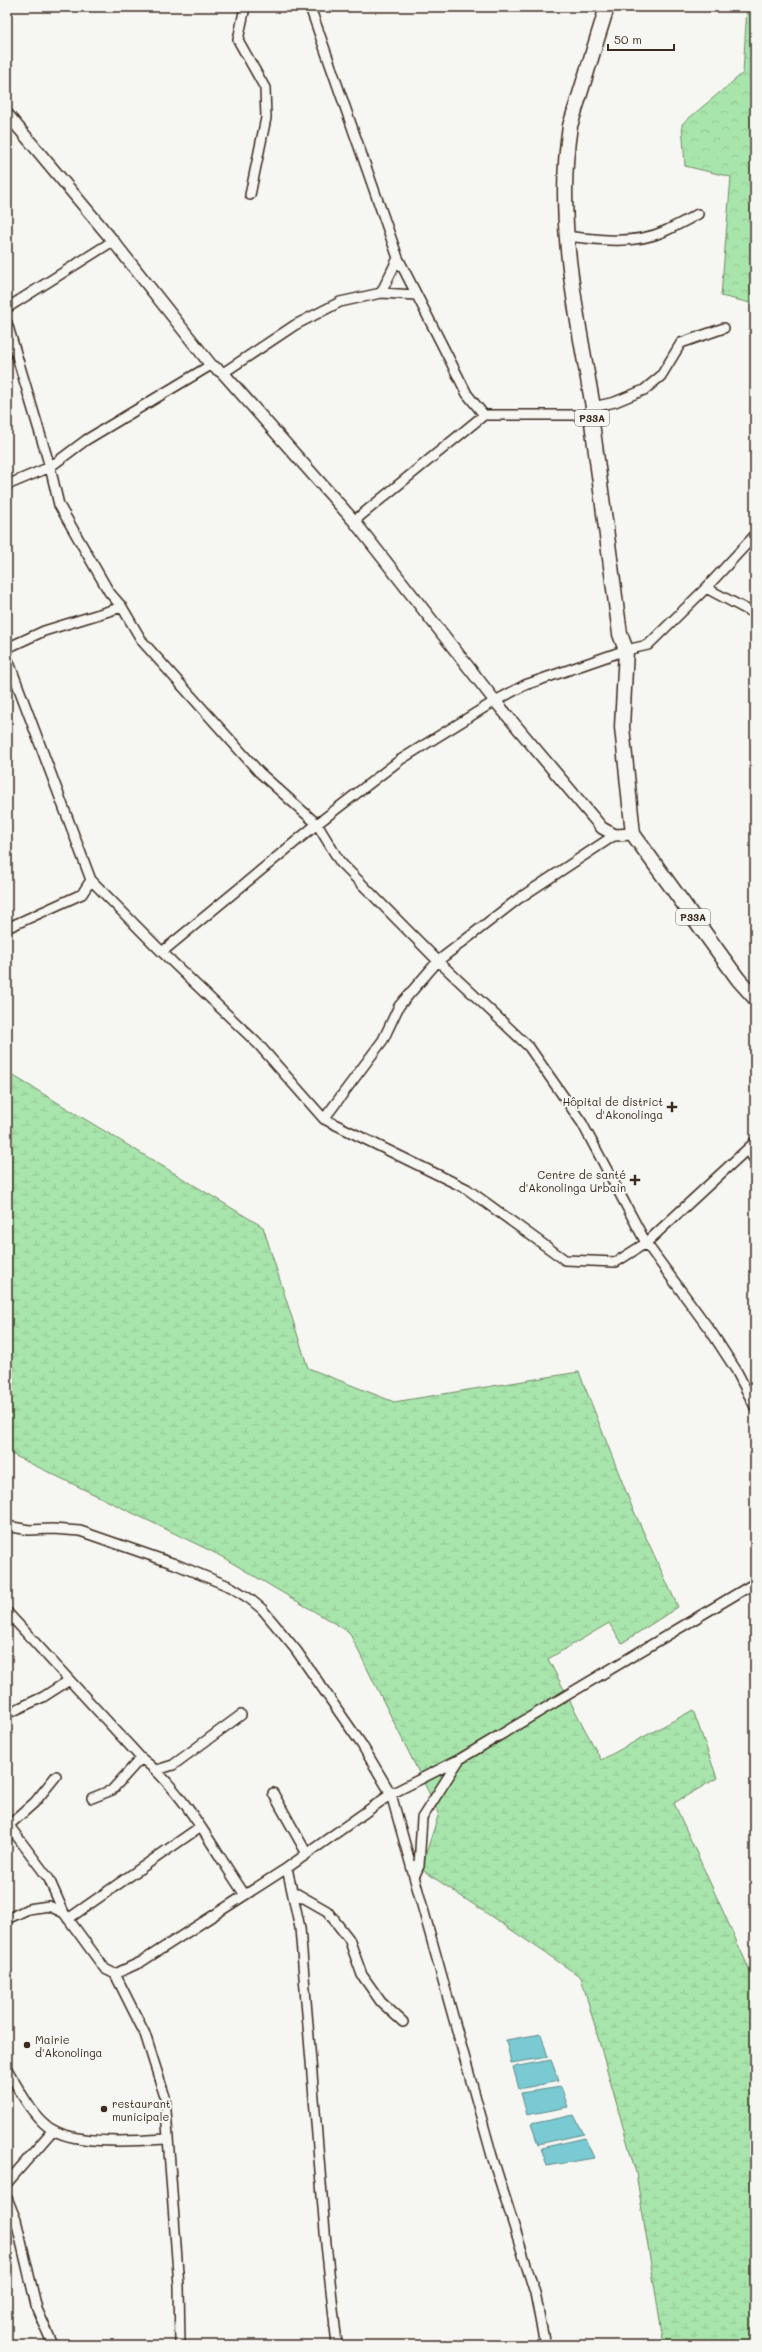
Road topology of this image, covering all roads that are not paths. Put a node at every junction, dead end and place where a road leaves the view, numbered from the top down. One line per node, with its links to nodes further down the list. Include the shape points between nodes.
1 (245, 7): 5 (street, via 238,40 265,88 266,118)
2 (310, 7): 9 (street)
3 (607, 7): 7 (main road, P33A, via 570,126 567,146)
4 (7, 114): 8 (street)
5 (250, 195)
6 (698, 214): 7 (street, via 664,232 645,237 602,240)
7 (567, 236): 17 (main road, P33A, via 569,273)
8 (113, 241): 12 (street); 15 (street)
9 (398, 258): 10 (street); 11 (street)
10 (381, 293): 11 (street); 16 (street, via 340,302 295,325)
11 (416, 295): 18 (street, via 466,394)
12 (7, 308)
13 (7, 323): 19 (street)
14 (724, 328): 17 (street, via 681,343 661,376 644,390)
15 (211, 365): 16 (street); 19 (street, via 86,440)
16 (223, 373): 21 (street)
17 (592, 411): 18 (street); 27 (main road, P33A, via 620,634)
18 (484, 415): 21 (street)
19 (50, 466): 20 (street); 24 (street, via 59,505 109,592)
20 (7, 485)
21 (354, 521): 29 (street)
22 (755, 535): 23 (street)
23 (706, 588): 25 (street); 27 (street, via 648,645)
24 (122, 607): 26 (street, via 44,631); 30 (street, via 142,641 259,772)
25 (755, 614)
26 (7, 648)
27 (626, 650): 29 (street, via 525,685); 31 (main road, P33A, via 622,727)
28 (7, 657): 33 (street)
29 (495, 701): 30 (street, via 400,760); 32 (street, via 602,828)
30 (317, 824): 35 (street); 36 (street, via 340,862)
31 (633, 834): 32 (street); 37 (main road, P33A, via 738,979)
32 (615, 835): 36 (street, via 518,899)
33 (90, 880): 34 (street, via 82,894); 35 (street)
34 (7, 928)
35 (162, 952): 38 (street, via 259,1045)
36 (438, 961): 38 (street, via 399,1006 382,1040); 41 (street, via 530,1047 582,1123)
37 (755, 998)
38 (324, 1119): 41 (street, via 467,1189 565,1260 616,1262)
39 (752, 1145): 40 (street); 41 (street)
40 (755, 1161)
41 (646, 1243): 42 (street, via 712,1333)
42 (755, 1406)
43 (7, 1526): 54 (street, via 28,1530 80,1532 231,1586 250,1599 262,1609 296,1650 362,1745)
44 (755, 1583): 50 (street)
45 (7, 1612): 46 (street)
46 (68, 1681): 47 (street, via 43,1697); 49 (street, via 93,1703)
47 (12, 1711)
48 (241, 1715): 51 (street, via 173,1765)
49 (141, 1758): 51 (street); 55 (street, via 112,1790)
50 (460, 1759): 54 (street); 60 (street, via 422,1818 419,1866)
51 (157, 1770): 57 (street)
52 (56, 1776): 56 (street, via 34,1802)
53 (273, 1793): 58 (street)
54 (391, 1794): 58 (street); 60 (street)
55 (92, 1798)
56 (8, 1825): 63 (street, via 49,1880)
57 (200, 1827): 62 (street); 63 (street)
58 (307, 1854): 59 (street)
59 (287, 1868): 61 (street); 62 (street)
60 (414, 1877): 75 (street, via 492,2156 535,2293)
61 (292, 1891): 66 (street, via 327,1910 350,1939 362,1976 381,2002); 74 (street, via 300,1928 326,2244)
62 (245, 1895): 65 (street, via 141,1962)
63 (66, 1916): 64 (street, via 49,1906 28,1909); 65 (street, via 105,1969)
64 (7, 1919)
65 (116, 1974): 69 (street, via 145,2034 159,2073 167,2110)
66 (403, 2022)
67 (7, 2070): 68 (street, via 31,2108)
68 (52, 2130): 69 (street, via 86,2138 131,2141); 70 (street)
69 (166, 2139): 73 (street, via 179,2286)
70 (7, 2183)
71 (7, 2198): 72 (street, via 16,2220 37,2309)
72 (53, 2345)
73 (180, 2345)
74 (337, 2345)
75 (545, 2345)

